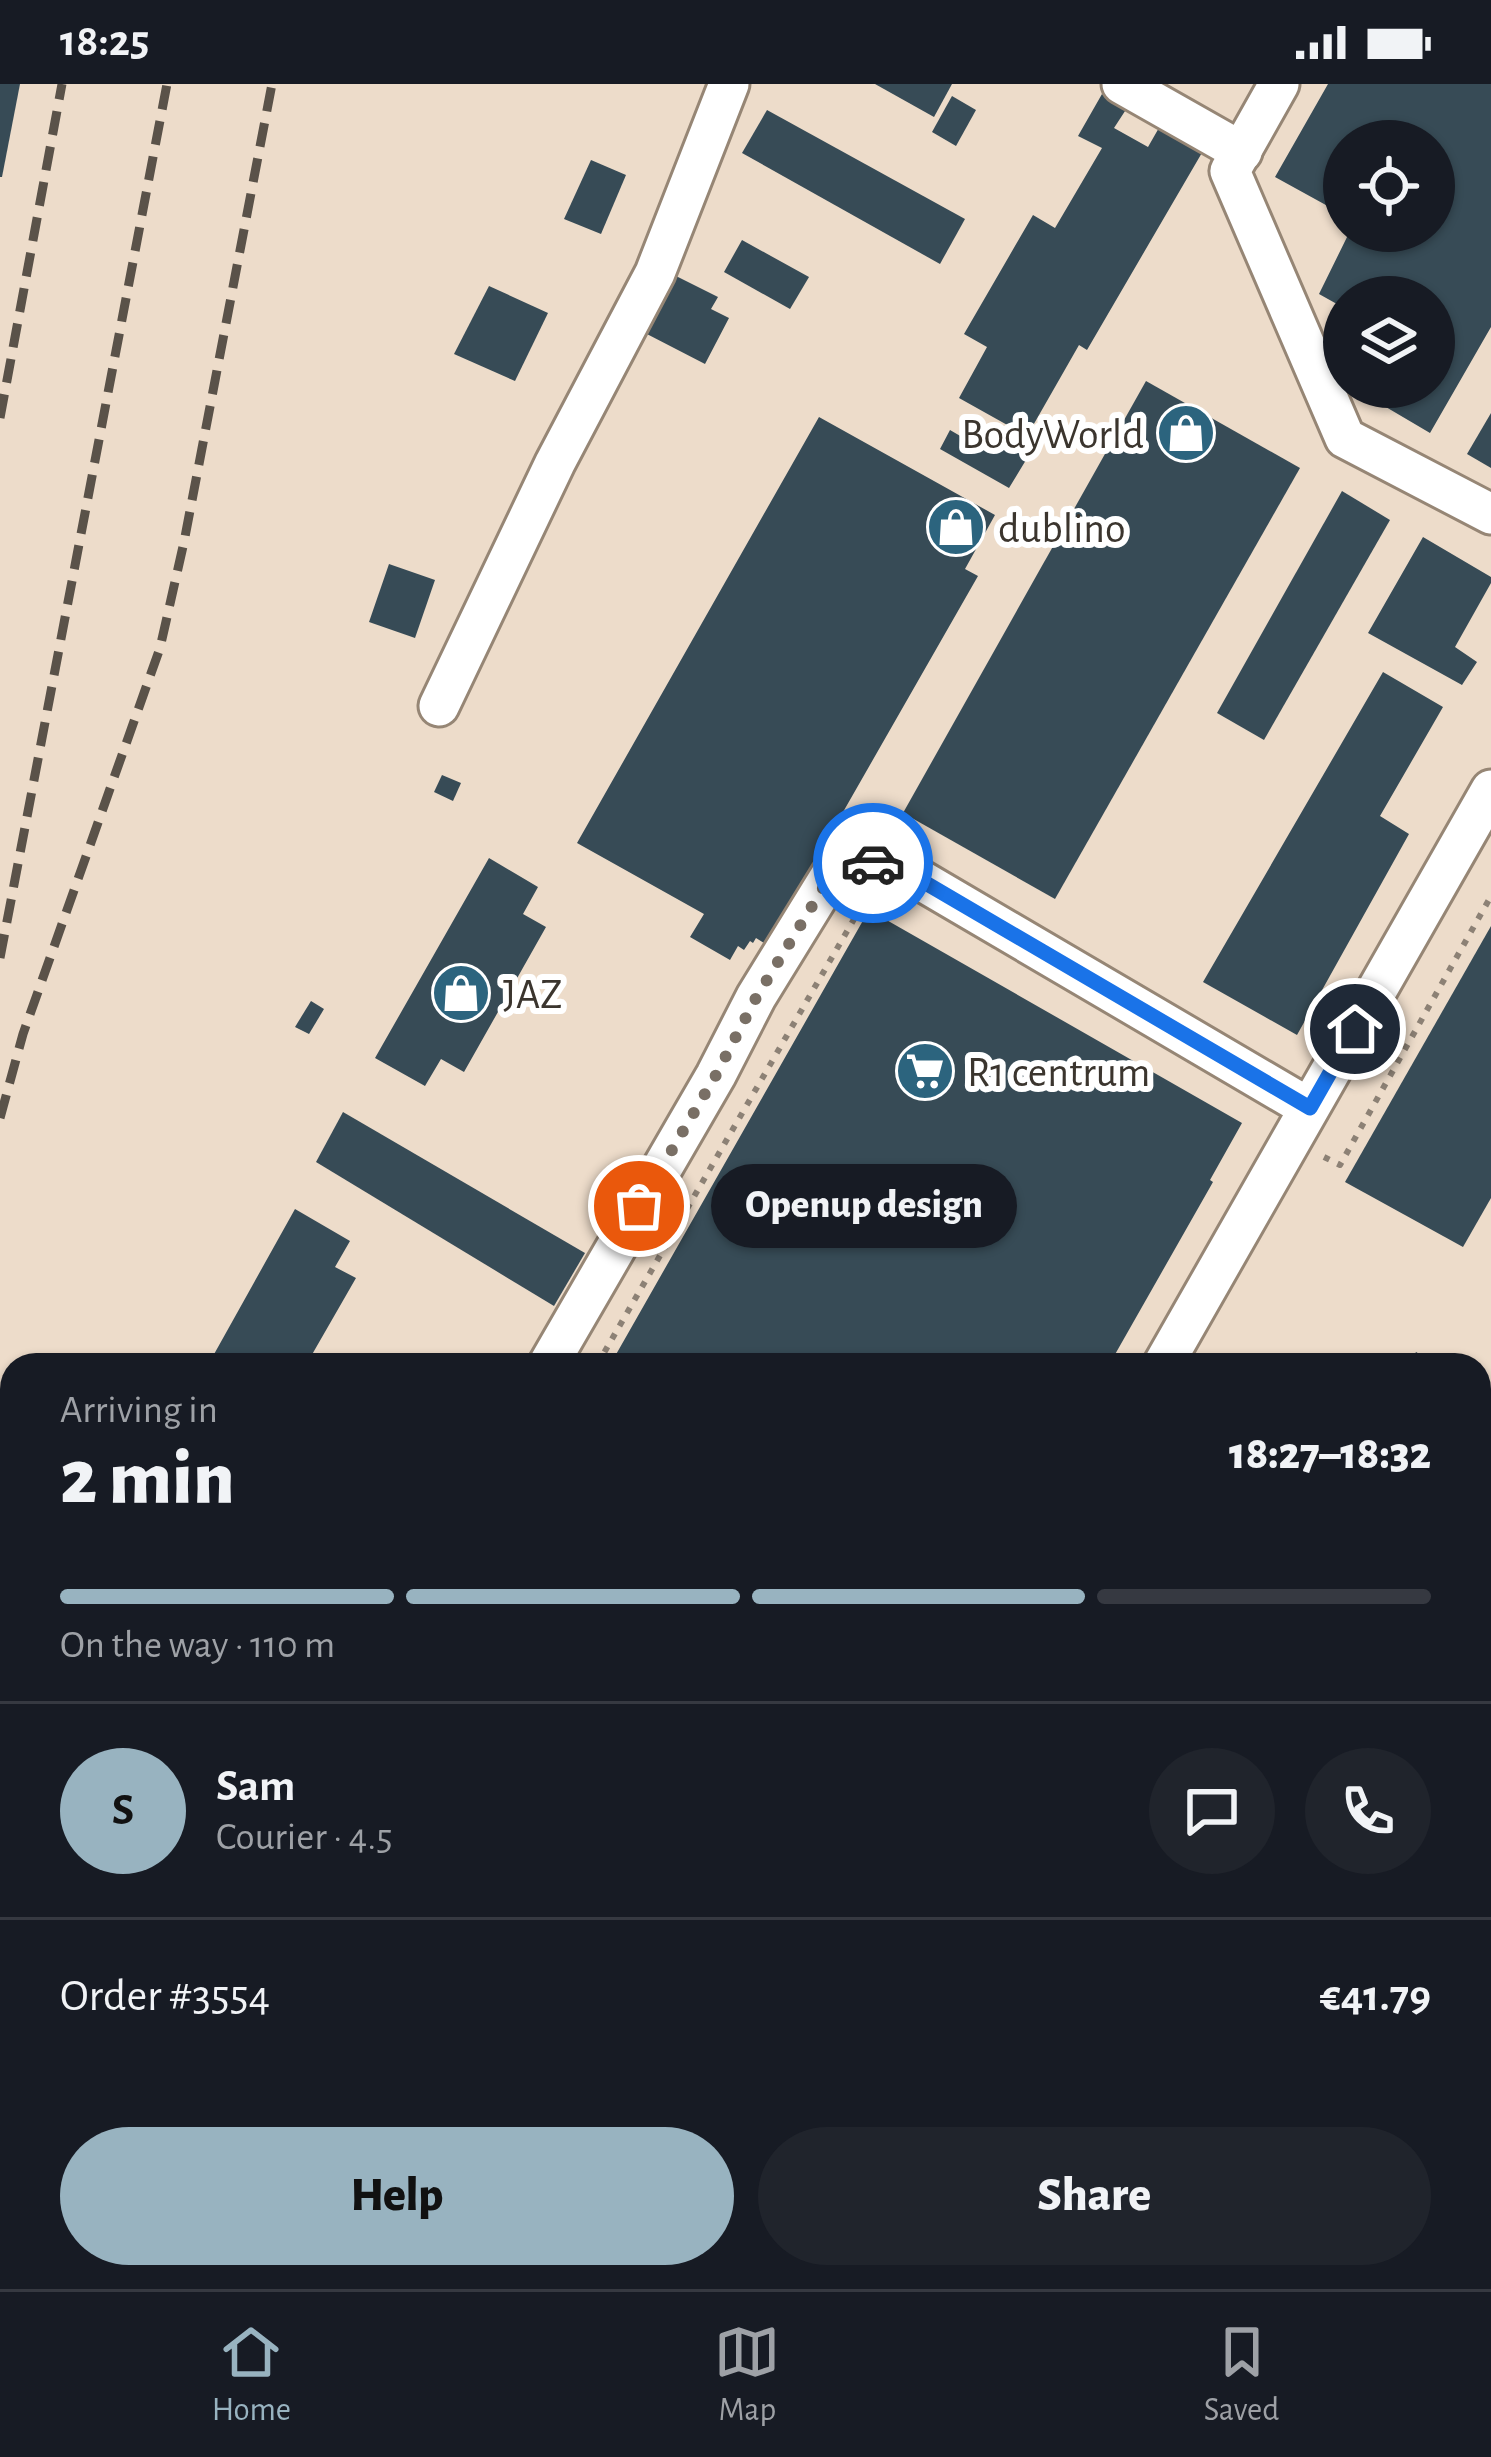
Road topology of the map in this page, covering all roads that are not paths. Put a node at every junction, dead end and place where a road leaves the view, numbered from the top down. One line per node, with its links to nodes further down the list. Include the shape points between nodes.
1 (729, 84): 6 (street, via 655,273)
2 (1122, 84): 4 (street)
3 (1279, 84): 4 (street)
4 (1242, 152): 5 (street, via 1230,171 1345,438)
5 (1491, 514)
6 (439, 706)
7 (1491, 790): 8 (street)
8 (1310, 1108): 9 (street, via 900,868 862,860 842,866 756,998); 10 (street)
9 (555, 1353)
10 (1169, 1353)

